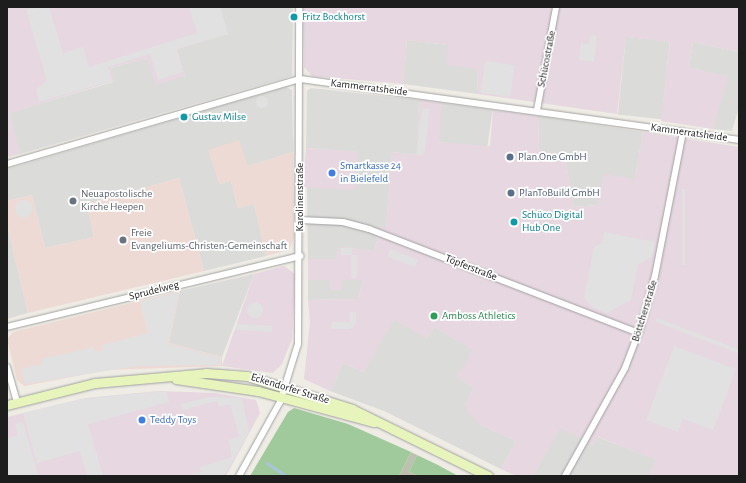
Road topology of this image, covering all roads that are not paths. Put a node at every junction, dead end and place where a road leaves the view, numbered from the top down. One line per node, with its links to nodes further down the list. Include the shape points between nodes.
1 (299, 7): 3 (street, Karolinenstraße)
2 (556, 7): 4 (street, Schücostraße)
3 (300, 79): 4 (street, Kammerratsheide); 7 (street, Kammerratsheide); 8 (street, Karolinenstraße)
4 (537, 110): 5 (street, Kammerratsheide)
5 (683, 132): 6 (street, Kammerratsheide); 11 (street, Böttcherstraße, via 655,276)
6 (739, 140)
7 (7, 164)
8 (300, 220): 9 (street, Karolinenstraße); 11 (street, Töpferstraße, via 343,222 369,229)
9 (301, 256): 10 (street, Sprudelweg); 14 (street, Karolinenstraße, via 299,336)
10 (7, 327)
11 (639, 333): 21 (street, Böttcherstraße, via 625,368)
12 (7, 367): 16 (street)
13 (172, 378): 14 (street, Eckendorfer Straße, via 227,373); 15 (street, Eckendorfer Straße); 16 (street, Eckendorfer Straße, via 95,384)
14 (286, 385): 15 (street, Karolinenstraße); 18 (street, Eckendorfer Straße, via 352,409)
15 (282, 397): 18 (street, Eckendorfer Straße); 19 (street, Karolinenstraße)
16 (17, 402): 17 (street, Eckendorfer Straße)
17 (7, 405)
18 (380, 423): 20 (street, Eckendorfer Straße)
19 (239, 476)
20 (488, 476)
21 (565, 476)

